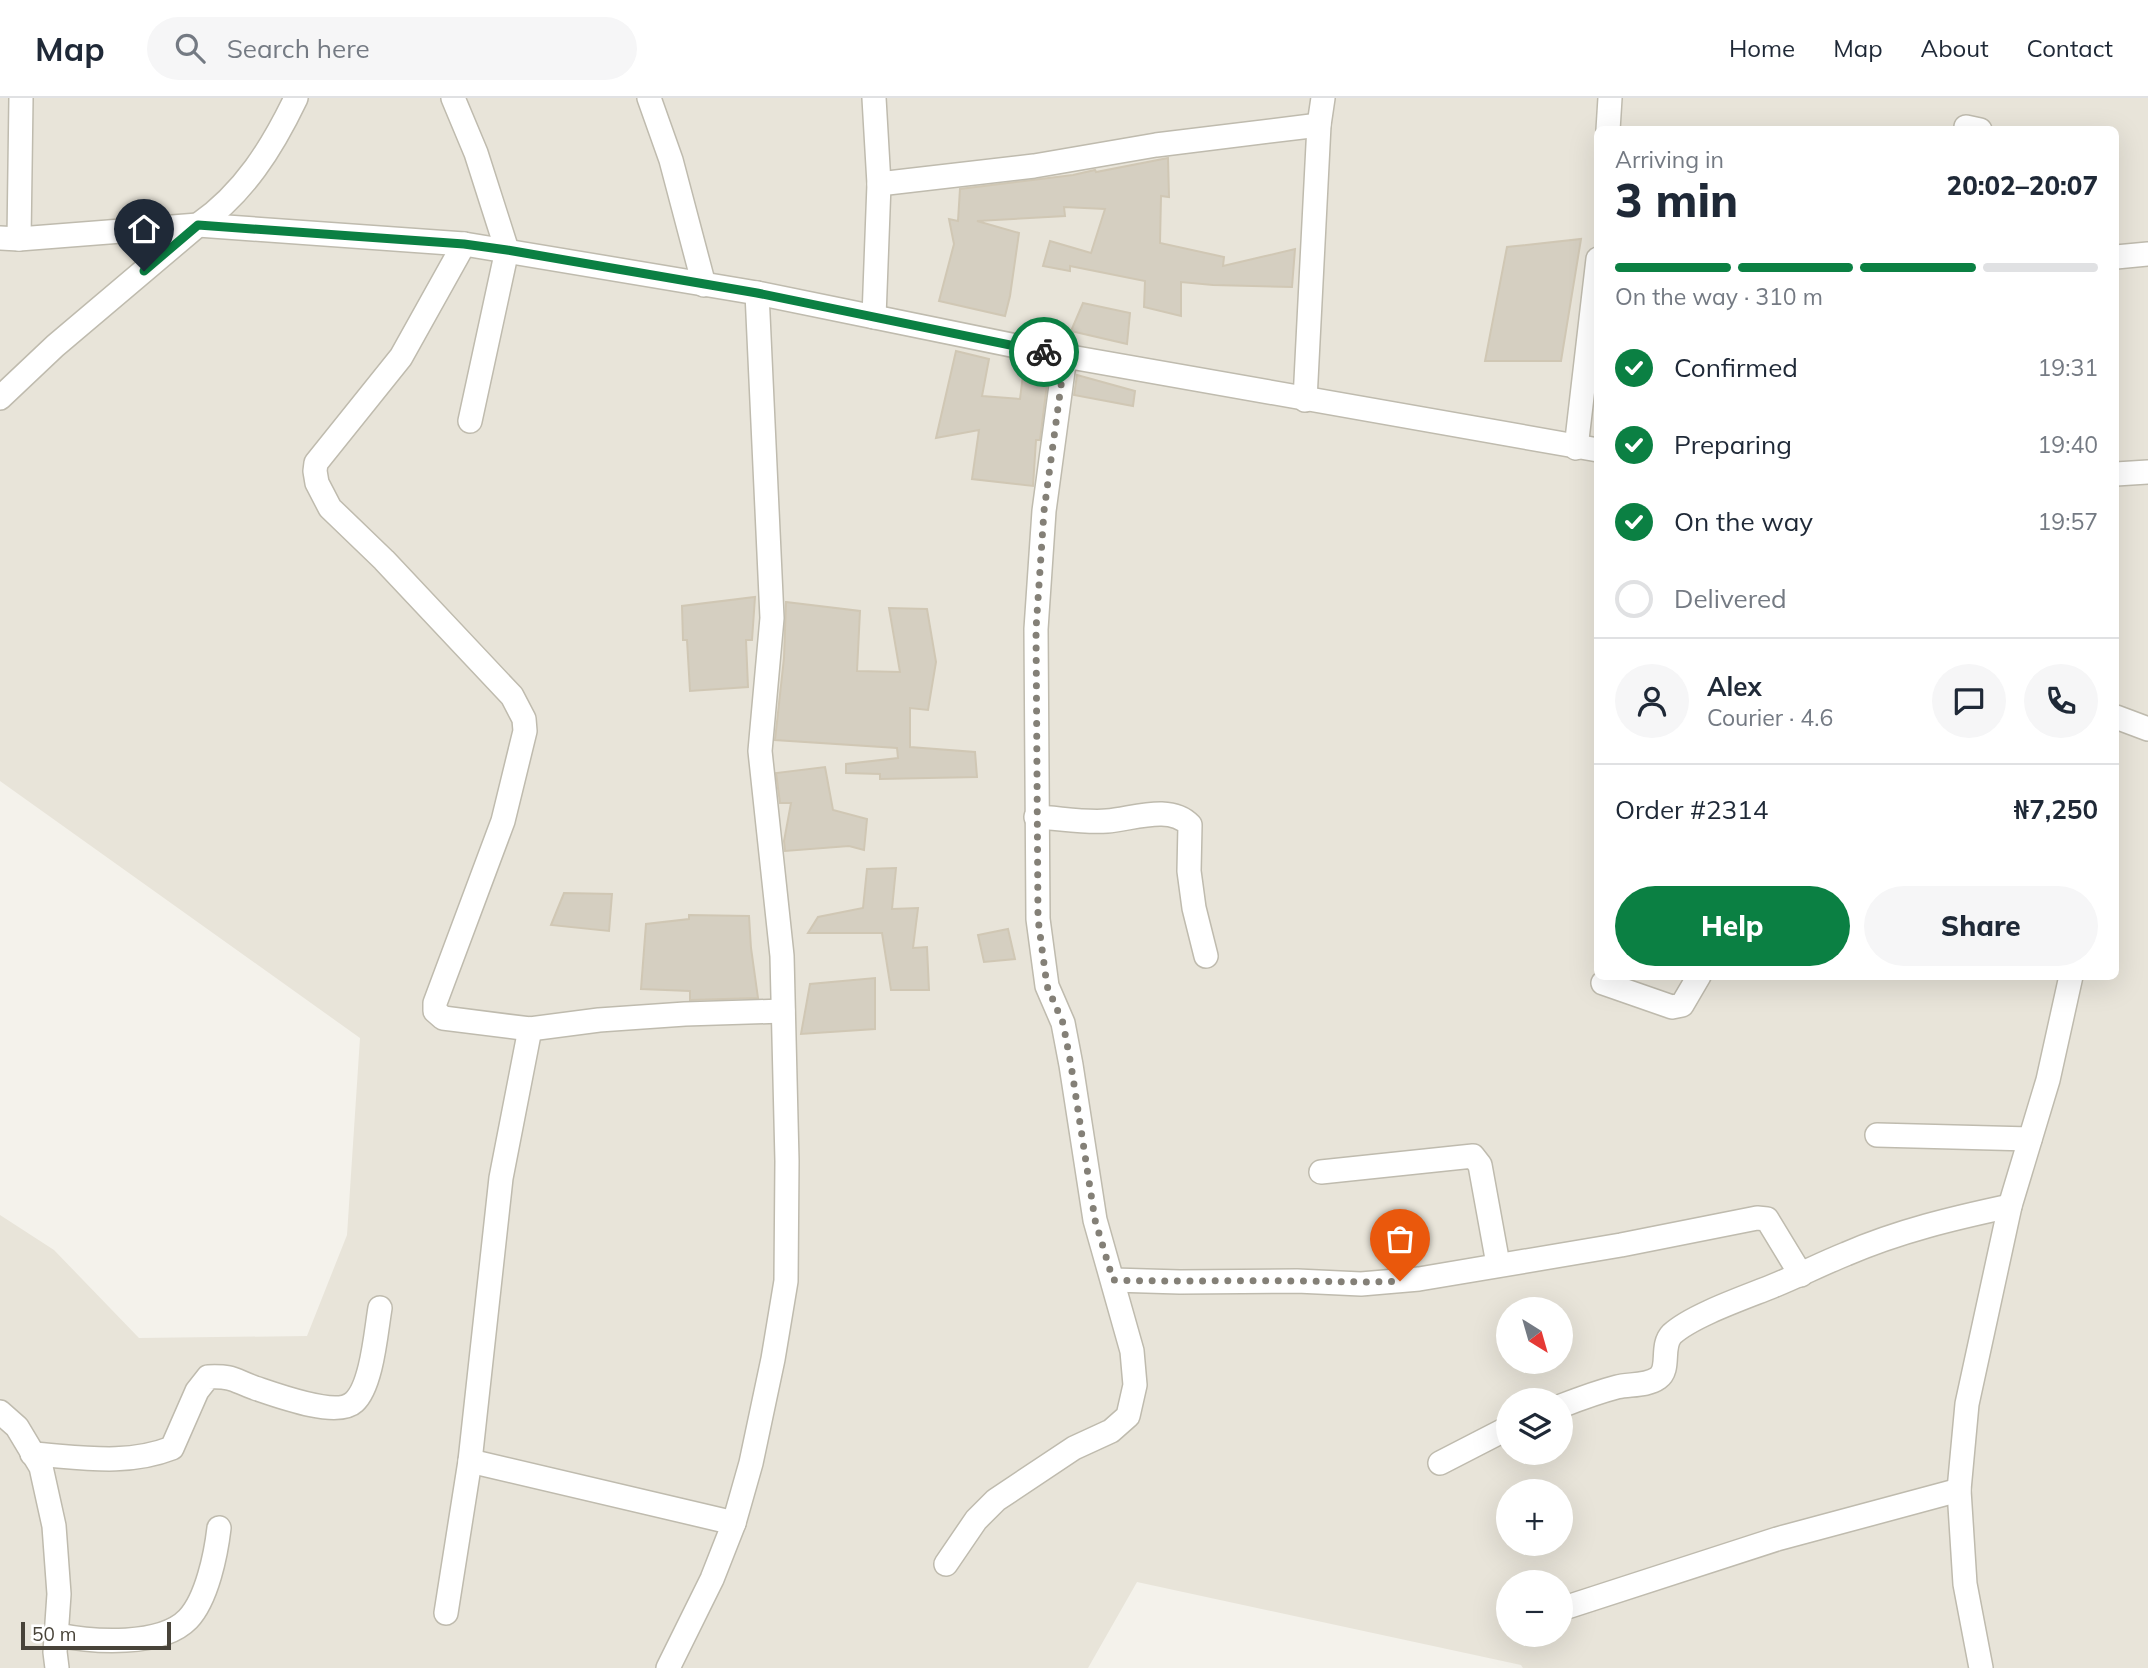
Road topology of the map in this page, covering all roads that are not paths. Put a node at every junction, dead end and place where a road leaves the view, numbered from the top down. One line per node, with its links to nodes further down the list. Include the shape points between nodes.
1 (21, 98): 12 (street)
2 (296, 98): 11 (street, via 240,189)
3 (453, 98): 14 (street)
4 (649, 98): 17 (street, via 671,160)
5 (874, 98): 10 (street)
6 (1323, 98): 8 (street)
7 (1610, 98): 9 (street)
8 (1319, 125): 10 (street); 23 (street)
9 (1608, 126)
10 (879, 184): 19 (street)
11 (198, 225): 12 (street); 13 (street); 22 (street)
12 (10, 238)
13 (464, 244): 14 (street); 36 (street, via 401,357 316,463 315,471 330,508 512,696 524,719 503,821 435,1011 443,1017)
14 (507, 250): 17 (street); 24 (street)
15 (2148, 254): 16 (street)
16 (2119, 257)
17 (704, 285): 18 (street)
18 (757, 293): 19 (street); 35 (street, via 772,618 760,751 779,918)
19 (874, 317): 21 (street)
20 (1594, 328): 25 (street)
21 (1065, 356): 23 (street); 30 (street, via 1044,511 1036,629)
22 (0, 398)
23 (1305, 400): 25 (street)
24 (470, 421)
25 (1587, 449)
26 (2148, 472): 27 (street)
27 (2119, 474)
28 (2119, 717): 29 (street)
29 (2148, 729)
30 (1036, 817): 31 (street, via 1105,821 1162,814 1183,818 1190,825 1189,871); 43 (street, via 1038,919 1047,986 1063,1023 1095,1220)
31 (1206, 956)
32 (1697, 980): 34 (street, via 1682,1005 1672,1007)
33 (2070, 980): 38 (street)
34 (1603, 983)
35 (783, 1011): 36 (street, via 599,1020); 52 (street, via 786,1281 751,1463)
36 (530, 1029): 49 (street, via 501,1178)
37 (1877, 1135): 38 (street)
38 (2030, 1139): 40 (street)
39 (1321, 1172): 41 (street, via 1473,1156 1480,1165)
40 (2010, 1206): 42 (street, via 1901,1233); 51 (street, via 1967,1404)
41 (1498, 1264): 42 (street, via 1757,1218 1767,1219); 43 (street, via 1361,1284)
42 (1801, 1275): 45 (street, via 1698,1318 1672,1335 1661,1377)
43 (1113, 1280): 54 (street, via 1132,1351 1135,1385 1128,1416 1111,1431 1074,1448 996,1500)
44 (380, 1308): 48 (street, via 362,1390 354,1402 340,1409 253,1387 229,1376 208,1377 172,1448 150,1457 116,1460)
45 (1573, 1402)
46 (0, 1412): 48 (street, via 17,1427)
47 (1496, 1434): 50 (street)
48 (32, 1454): 57 (street, via 41,1468 54,1527)
49 (470, 1461): 52 (street); 56 (street)
50 (1440, 1463)
51 (1959, 1490): 55 (street, via 1777,1539); 60 (street, via 1965,1584)
52 (734, 1523): 59 (street)
53 (219, 1528): 57 (street, via 209,1575 190,1617 179,1627 125,1641)
54 (946, 1564)
55 (1573, 1605)
56 (446, 1613)
57 (58, 1635): 58 (street)
58 (57, 1668)
59 (668, 1668)
60 (1981, 1668)

